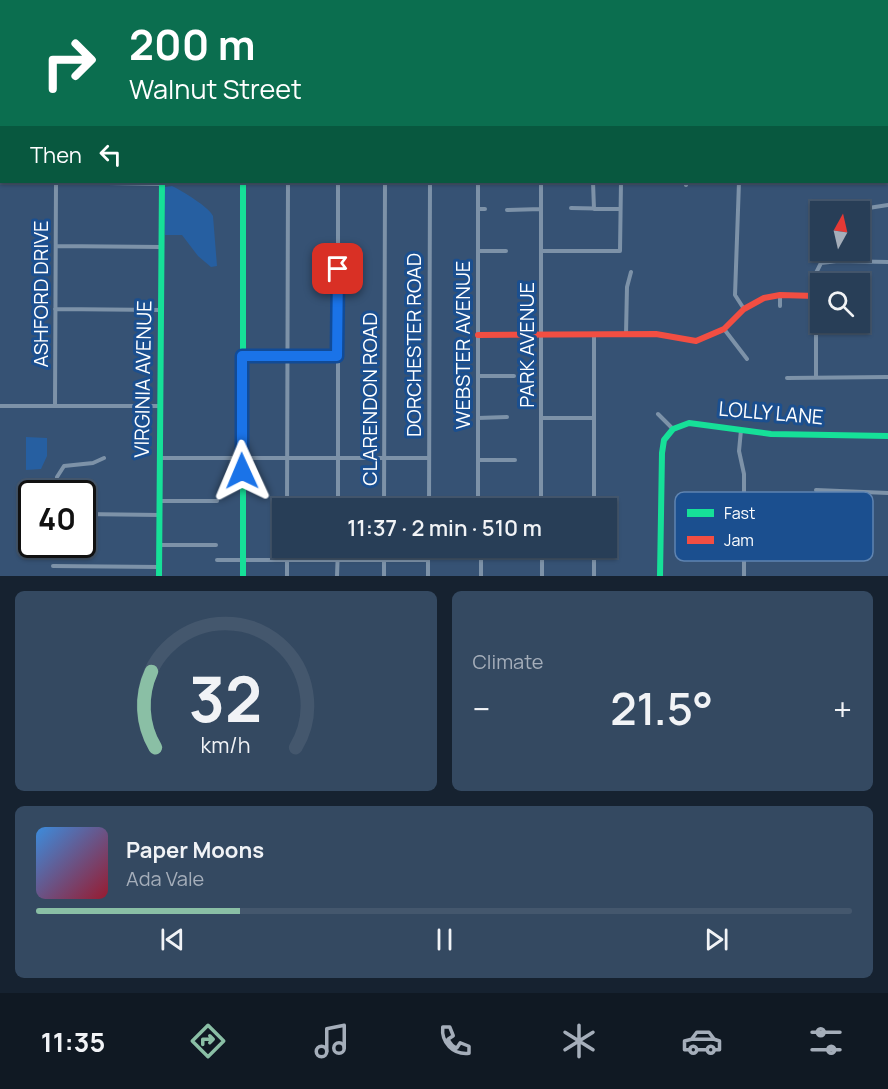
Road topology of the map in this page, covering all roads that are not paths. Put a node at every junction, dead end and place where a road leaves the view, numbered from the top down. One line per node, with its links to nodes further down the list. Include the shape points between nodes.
1 (55, 183): 22 (street, ASHFORD DRIVE)
2 (162, 183): 23 (street, VIRGINIA AVENUE)
3 (243, 183): 42 (street)
4 (288, 183): 43 (street)
5 (338, 183): 44 (street)
6 (385, 183): 67 (street, CLARENDON ROAD)
7 (430, 183): 68 (street, DORCHESTER ROAD)
8 (478, 183): 16 (street, WEBSTER AVENUE)
9 (542, 183): 18 (street, PARK AVENUE)
10 (593, 183): 19 (street)
11 (621, 183): 20 (street)
12 (739, 183): 34 (street, via 735,295)
13 (888, 205): 15 (street)
14 (571, 208): 19 (street)
15 (870, 208)
16 (478, 209): 17 (street); 26 (street, WEBSTER AVENUE)
17 (485, 209)
18 (542, 209): 21 (street); 25 (street, PARK AVENUE)
19 (594, 209): 20 (street)
20 (620, 209): 25 (street, via 620,250)
21 (507, 210)
22 (56, 246): 23 (street); 33 (street, ASHFORD DRIVE)
23 (161, 246): 35 (street, VIRGINIA AVENUE)
24 (506, 251): 26 (street)
25 (542, 251): 38 (street, PARK AVENUE)
26 (478, 252): 41 (street, WEBSTER AVENUE)
27 (888, 262): 29 (street, via 821,263)
28 (631, 272): 40 (street)
29 (816, 273)
30 (780, 295): 31 (street); 32 (street); 34 (street, via 764,298)
31 (810, 296)
32 (780, 306)
33 (55, 309): 35 (street); 52 (street, ASHFORD DRIVE)
34 (744, 309): 36 (street)
35 (161, 310): 53 (street, VIRGINIA AVENUE)
36 (724, 330): 40 (street, via 696,341 661,334); 45 (street)
37 (816, 333): 48 (street)
38 (542, 334): 39 (street); 41 (street); 57 (street, PARK AVENUE)
39 (594, 334): 40 (street); 58 (street)
40 (623, 334)
41 (478, 335): 46 (street, WEBSTER AVENUE)
42 (242, 356): 43 (street); 62 (street)
43 (287, 356): 44 (street); 65 (street)
44 (337, 356): 66 (street)
45 (747, 359)
46 (478, 376): 47 (street); 56 (street, WEBSTER AVENUE)
47 (514, 376)
48 (816, 377): 49 (street); 50 (street)
49 (888, 377)
50 (787, 378)
51 (0, 406): 52 (street)
52 (55, 406): 53 (street)
53 (160, 406): 64 (street, VIRGINIA AVENUE)
54 (658, 414): 59 (street)
55 (507, 417): 56 (street)
56 (478, 418): 69 (street, WEBSTER AVENUE)
57 (542, 418): 58 (street); 82 (street, PARK AVENUE)
58 (593, 418): 83 (street)
59 (673, 429): 60 (street, LOLLY LANE, via 693,423); 110 (street, via 664,440 662,453)
60 (741, 430): 61 (street, LOLLY LANE); 73 (street, via 739,451)
61 (888, 436)
62 (242, 457): 64 (street); 65 (street); 97 (street)
63 (104, 458): 71 (street, via 64,466)
64 (159, 458): 84 (street, VIRGINIA AVENUE)
65 (287, 458): 66 (street); 77 (street)
66 (338, 458): 67 (street); 78 (street)
67 (384, 458): 68 (street); 79 (street, CLARENDON ROAD)
68 (429, 458): 80 (street, DORCHESTER ROAD)
69 (478, 460): 70 (street); 81 (street, WEBSTER AVENUE)
70 (515, 460)
71 (57, 480)
72 (816, 490): 74 (street)
73 (744, 492)
74 (864, 492)
75 (873, 492): 76 (street)
76 (888, 493)
77 (287, 498)
78 (338, 498)
79 (384, 498)
80 (429, 498)
81 (478, 498)
82 (541, 498)
83 (594, 498)
84 (160, 501): 85 (street); 87 (street, VIRGINIA AVENUE)
85 (217, 501)
86 (96, 514): 87 (street)
87 (160, 515): 88 (street, VIRGINIA AVENUE)
88 (160, 545): 89 (street); 100 (street, VIRGINIA AVENUE)
89 (216, 545)
90 (481, 558): 107 (street)
91 (542, 558): 108 (street)
92 (594, 558): 109 (street)
93 (287, 559): 94 (street); 97 (street); 103 (street)
94 (338, 559): 95 (street); 104 (street)
95 (384, 559): 98 (street); 105 (street)
96 (218, 560): 97 (street)
97 (244, 560): 102 (street)
98 (428, 560): 106 (street)
99 (53, 566): 100 (street)
100 (159, 567): 101 (street, VIRGINIA AVENUE)
101 (159, 576)
102 (243, 576)
103 (287, 576)
104 (337, 576)
105 (384, 576)
106 (428, 576)
107 (481, 576)
108 (542, 576)
109 (594, 576)
110 (660, 576)

